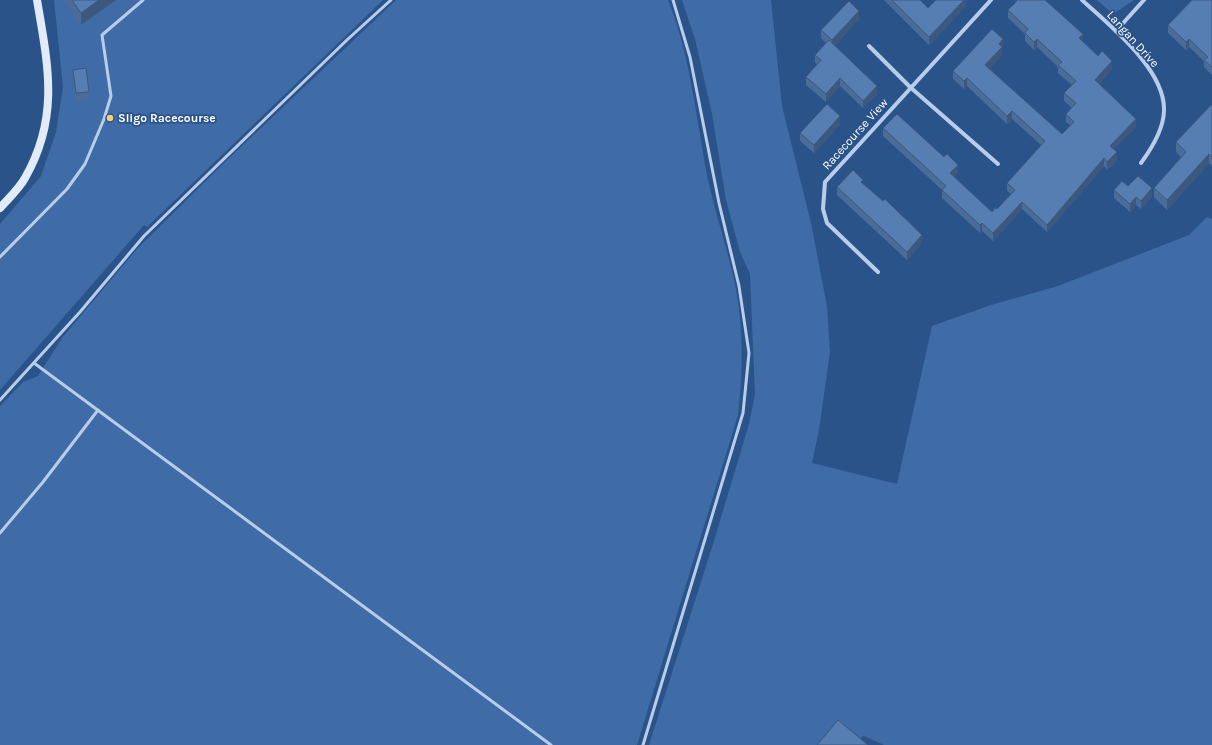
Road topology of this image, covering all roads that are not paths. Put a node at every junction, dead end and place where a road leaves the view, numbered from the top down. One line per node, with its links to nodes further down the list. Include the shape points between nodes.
1 (37, 0): 13 (street, via 47,59 48,115 41,144 25,179)
2 (143, 0): 14 (lane, via 102,35 111,96 85,164 67,189)
3 (391, 0): 16 (lane, via 144,236)
4 (673, 0): 21 (lane, via 690,57 719,203 740,286 749,353 743,413)
5 (991, 0): 10 (street, Racecourse View)
6 (1082, 0): 8 (street, Langan Drive)
7 (1144, 0): 8 (street)
8 (1116, 31): 11 (street, Langan Drive, via 1146,65 1160,89 1164,110 1161,126 1150,151)
9 (870, 46): 10 (street)
10 (910, 87): 12 (street); 15 (street, Racecourse View, via 825,182 823,209 827,222)
11 (1141, 162)
12 (998, 164)
13 (0, 208)
14 (0, 257)
15 (878, 272)
16 (34, 363): 17 (lane); 18 (lane)
17 (0, 400)
18 (98, 410): 19 (lane); 20 (lane)
19 (0, 534)
20 (552, 745)
21 (643, 745)

